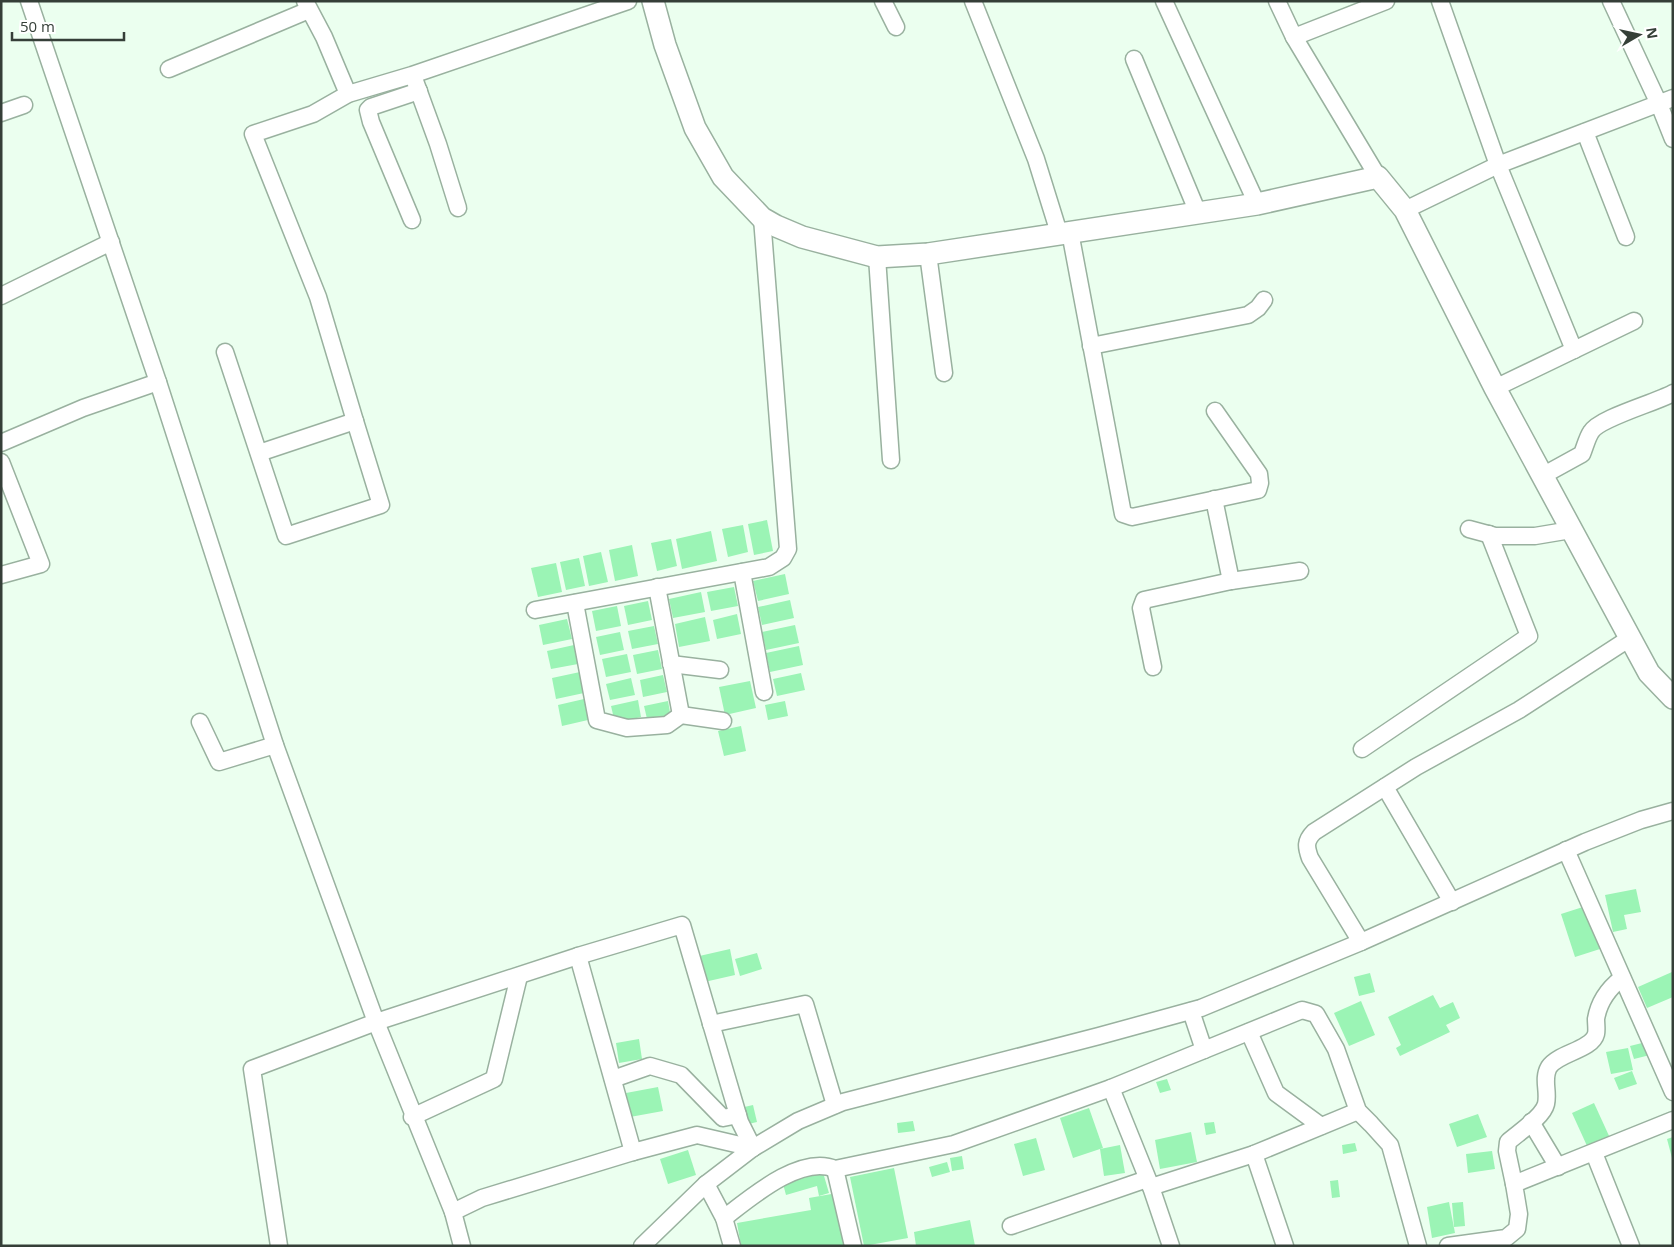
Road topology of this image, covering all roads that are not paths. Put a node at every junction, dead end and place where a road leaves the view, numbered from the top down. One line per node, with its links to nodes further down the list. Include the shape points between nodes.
1 (29, 1): 34 (street)
2 (628, 1): 16 (street)
3 (653, 1): 30 (main road, via 665,45 696,128 722,176)
4 (883, 1): 12 (street)
5 (973, 1): 32 (street)
6 (1164, 1): 26 (street)
7 (1277, 1): 13 (street)
8 (1386, 1): 13 (street)
9 (1440, 1): 24 (street)
10 (1611, 1): 19 (street)
11 (307, 6): 15 (street); 18 (street)
12 (896, 27)
13 (1294, 37): 25 (street)
14 (1134, 59): 29 (street)
15 (169, 69)
16 (412, 75): 17 (street); 18 (street)
17 (418, 91): 27 (street); 31 (street, via 368,110)
18 (348, 94): 48 (street, via 313,114 253,134 318,297)
19 (1666, 101): 22 (street); 23 (street)
20 (24, 105): 21 (street)
21 (1, 113)
22 (1585, 132): 24 (street); 33 (street)
23 (1673, 139)
24 (1498, 165): 28 (street); 41 (street)
25 (1378, 177): 26 (main road); 28 (main road)
26 (1258, 204): 29 (main road)
27 (458, 208)
28 (1405, 210): 45 (main road)
29 (1198, 213): 32 (main road)
30 (762, 218): 36 (main road, via 802,237); 59 (street, via 788,548 783,558 769,567)
31 (412, 220)
32 (1065, 233): 35 (main road); 40 (street)
33 (1626, 238)
34 (111, 242): 37 (street); 44 (street)
35 (928, 254): 36 (main road); 43 (street)
36 (877, 257): 51 (street)
37 (1, 296)
38 (1264, 300): 40 (street, via 1248,315)
39 (1634, 320): 41 (street)
40 (1091, 346): 54 (street, via 1123,514 1132,517)
41 (1574, 350): 45 (street)
42 (225, 352): 50 (street)
43 (944, 374)
44 (158, 382): 49 (street, via 83,408); 74 (street)
45 (1495, 388): 53 (main road)
46 (1673, 393): 53 (street, via 1603,422 1592,431 1582,454)
47 (1215, 411): 54 (street, via 1259,474 1260,482 1258,490)
48 (355, 422): 50 (street); 50 (street, via 382,505 286,536)
49 (1, 443)
50 (259, 453)
51 (891, 460)
52 (1, 462): 60 (street, via 42,564)
53 (1542, 476): 56 (main road)
54 (1214, 499): 61 (street)
55 (1469, 529): 57 (street)
56 (1571, 530): 57 (street, via 1535,536); 65 (main road)
57 (1489, 534): 75 (street, via 1529,636)
58 (1300, 571): 61 (street)
59 (742, 572): 62 (street); 69 (street)
60 (1, 575)
61 (1231, 581): 67 (street, via 1144,600 1141,608)
62 (657, 587): 63 (street); 66 (street)
63 (575, 602): 64 (street); 71 (street, via 597,720 627,728 667,725)
64 (535, 610)
65 (1630, 638): 70 (main road, via 1648,673); 76 (street, via 1519,710)
66 (671, 664): 68 (street); 71 (street)
67 (1153, 667)
68 (720, 670)
69 (764, 692)
70 (1673, 698)
71 (681, 715): 72 (street)
72 (723, 721)
73 (200, 722): 74 (street, via 219,762)
74 (275, 745): 85 (street)
75 (1362, 749)
76 (1385, 787): 79 (street); 80 (street, via 1314,832 1306,846)
77 (1673, 811): 78 (street, via 1641,820)
78 (1566, 850): 79 (street); 83 (street)
79 (1452, 902): 80 (street)
80 (1361, 942): 84 (street)
81 (578, 956): 82 (street); 86 (street, via 682,925); 89 (street)
82 (519, 976): 85 (street); 95 (street, via 494,1079)
83 (1622, 978): 91 (street); 97 (street, via 1610,987 1600,1005 1596,1035 1591,1042 1550,1065 1545,1080 1546,1104 1541,1114)
84 (1191, 1011): 88 (street); 92 (street)
85 (376, 1022): 95 (street); 111 (street, via 252,1069)
86 (711, 1024): 92 (street, via 806,1004); 94 (street)
87 (1248, 1032): 88 (street); 93 (street, via 1302,1010 1316,1014 1336,1049); 98 (street, via 1276,1093)
88 (1204, 1050): 90 (street)
89 (612, 1079): 94 (street, via 650,1066 681,1075 723,1118); 100 (street)
90 (1111, 1088): 104 (street, via 954,1144); 105 (street)
91 (1673, 1092)
92 (835, 1105): 99 (street, via 798,1121)
93 (1358, 1112): 98 (street); 118 (street, via 1390,1146)
94 (738, 1115): 99 (street)
95 (412, 1116): 108 (street)
96 (1673, 1120): 101 (street)
97 (1531, 1122): 103 (street); 107 (street, via 1508,1142)
98 (1321, 1126): 102 (street)
99 (753, 1148): 100 (street, via 697,1135); 106 (street)
100 (633, 1152): 108 (street, via 482,1198)
101 (1594, 1153): 103 (street); 120 (street)
102 (1254, 1154): 105 (street); 117 (street)
103 (1558, 1167): 107 (street)
104 (835, 1169): 109 (street, via 826,1165 808,1168 773,1181); 115 (street)
105 (1149, 1183): 110 (street); 116 (street)
106 (706, 1184): 109 (street); 113 (street)
107 (1514, 1184): 119 (street, via 1519,1214 1517,1229 1506,1238)
108 (453, 1212): 112 (street)
109 (724, 1218): 114 (street)
110 (1011, 1226)
111 (279, 1246)
112 (462, 1246)
113 (642, 1246)
114 (732, 1246)
115 (853, 1246)
116 (1171, 1246)
117 (1285, 1246)
118 (1418, 1246)
119 (1448, 1246)
120 (1631, 1246)

